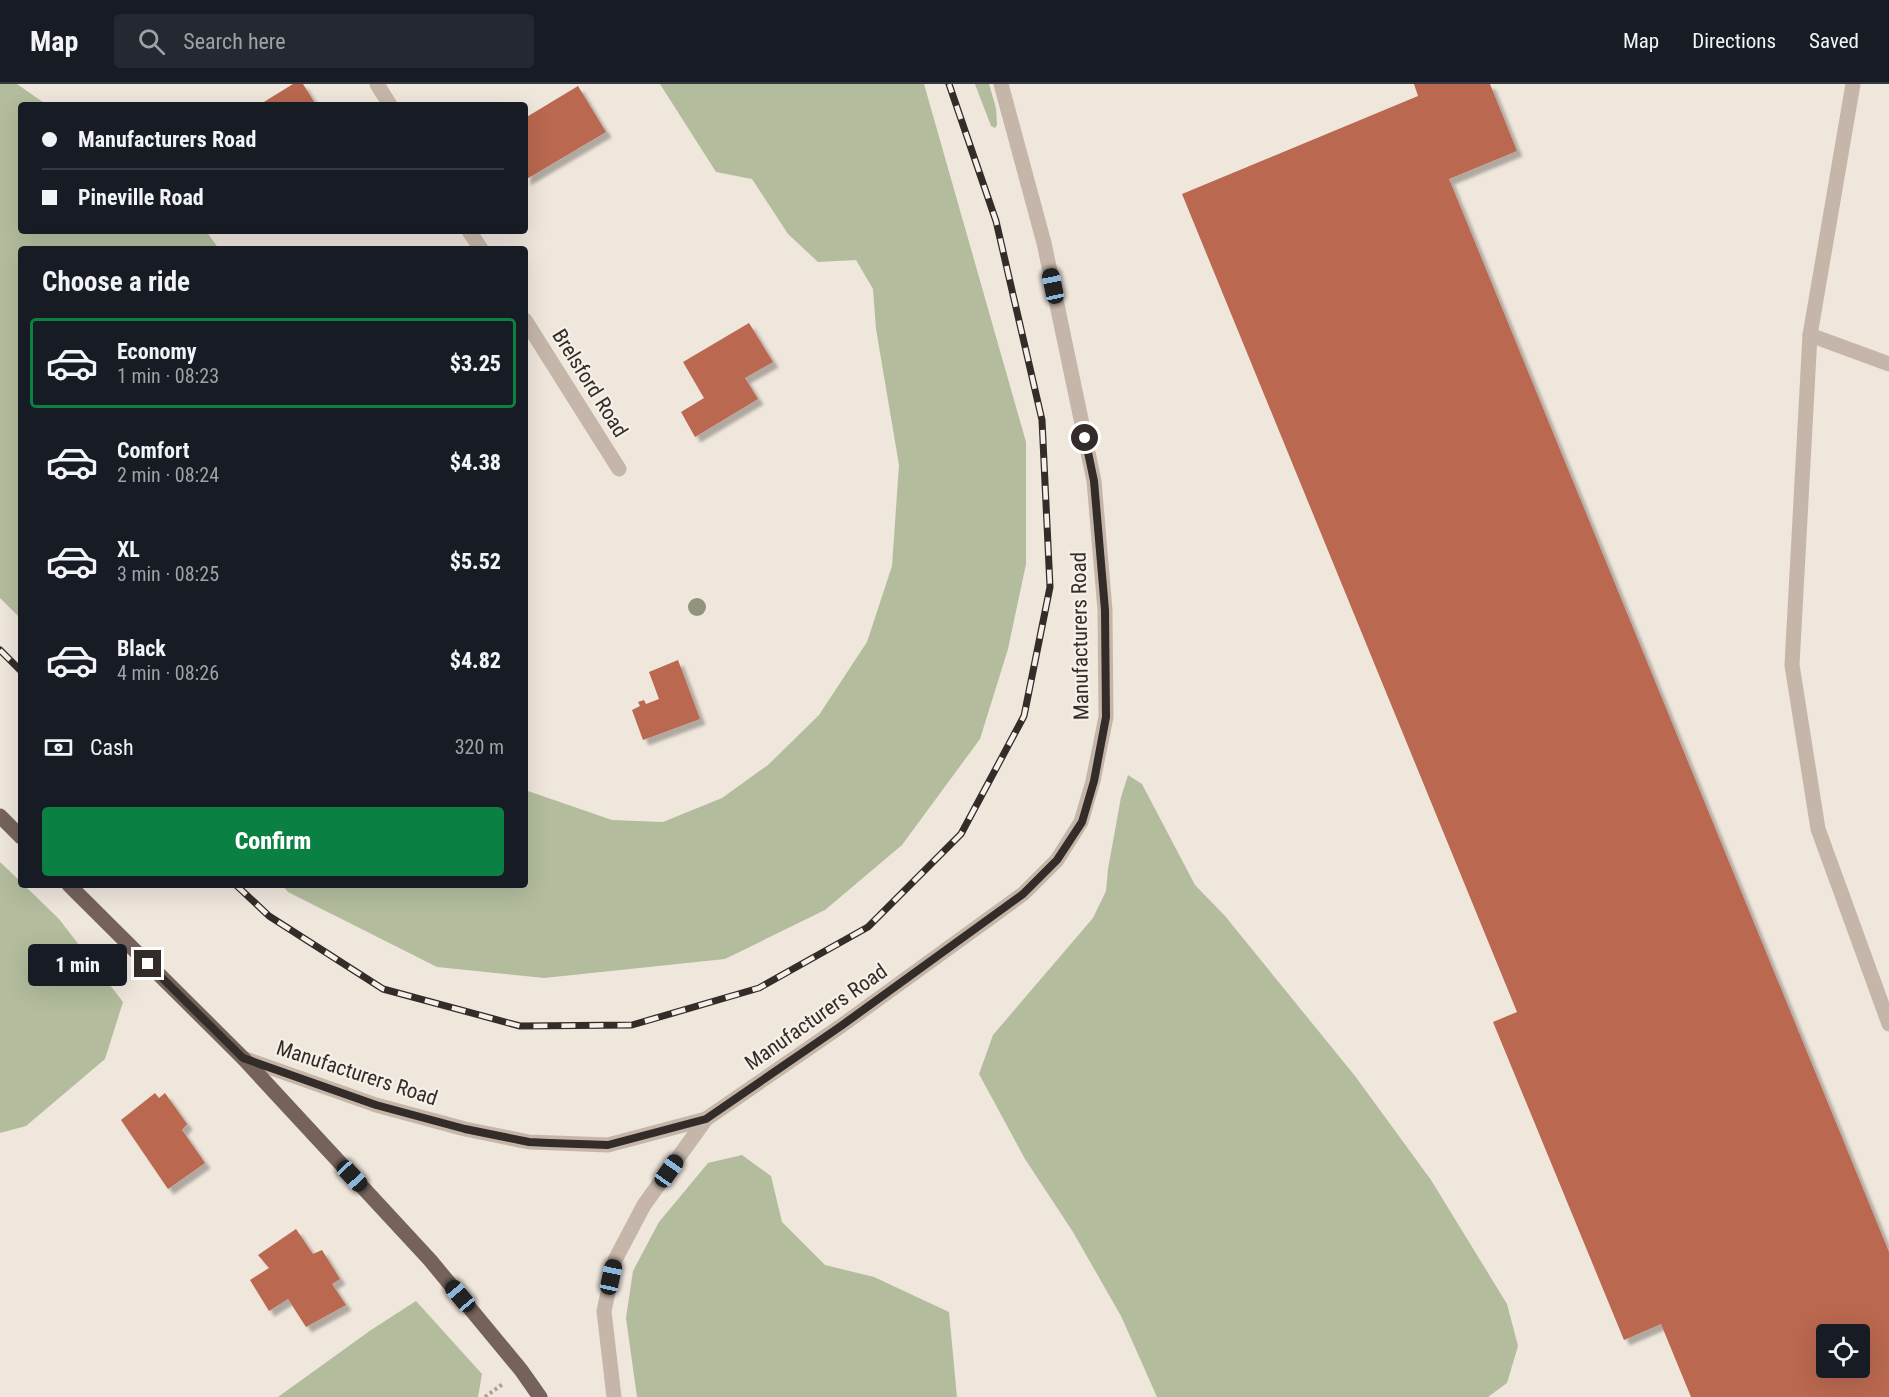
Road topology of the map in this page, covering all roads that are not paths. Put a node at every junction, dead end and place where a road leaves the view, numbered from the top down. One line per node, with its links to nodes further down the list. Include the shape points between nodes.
1 (377, 84): 4 (street)
2 (1001, 84): 14 (street, Manufacturers Road, via 1044,243 1094,481 1105,610 1106,705 1094,781 1082,822 1057,860 1023,894)
3 (1853, 84): 6 (street)
4 (388, 102)
5 (528, 325): 8 (street, Brelsford Road)
6 (1810, 335): 7 (street); 12 (street, via 1792,665 1818,829)
7 (1889, 364)
8 (619, 469)
9 (0, 816): 10 (main road)
10 (18, 834)
11 (72, 888): 13 (main road)
12 (1889, 1024)
13 (243, 1058): 14 (street, Manufacturers Road, via 376,1105 529,1142 608,1145); 15 (main road, via 430,1260)
14 (706, 1119): 16 (street, Manufacturers Road, via 644,1205 615,1260 604,1311)
15 (540, 1397)
16 (615, 1397)

